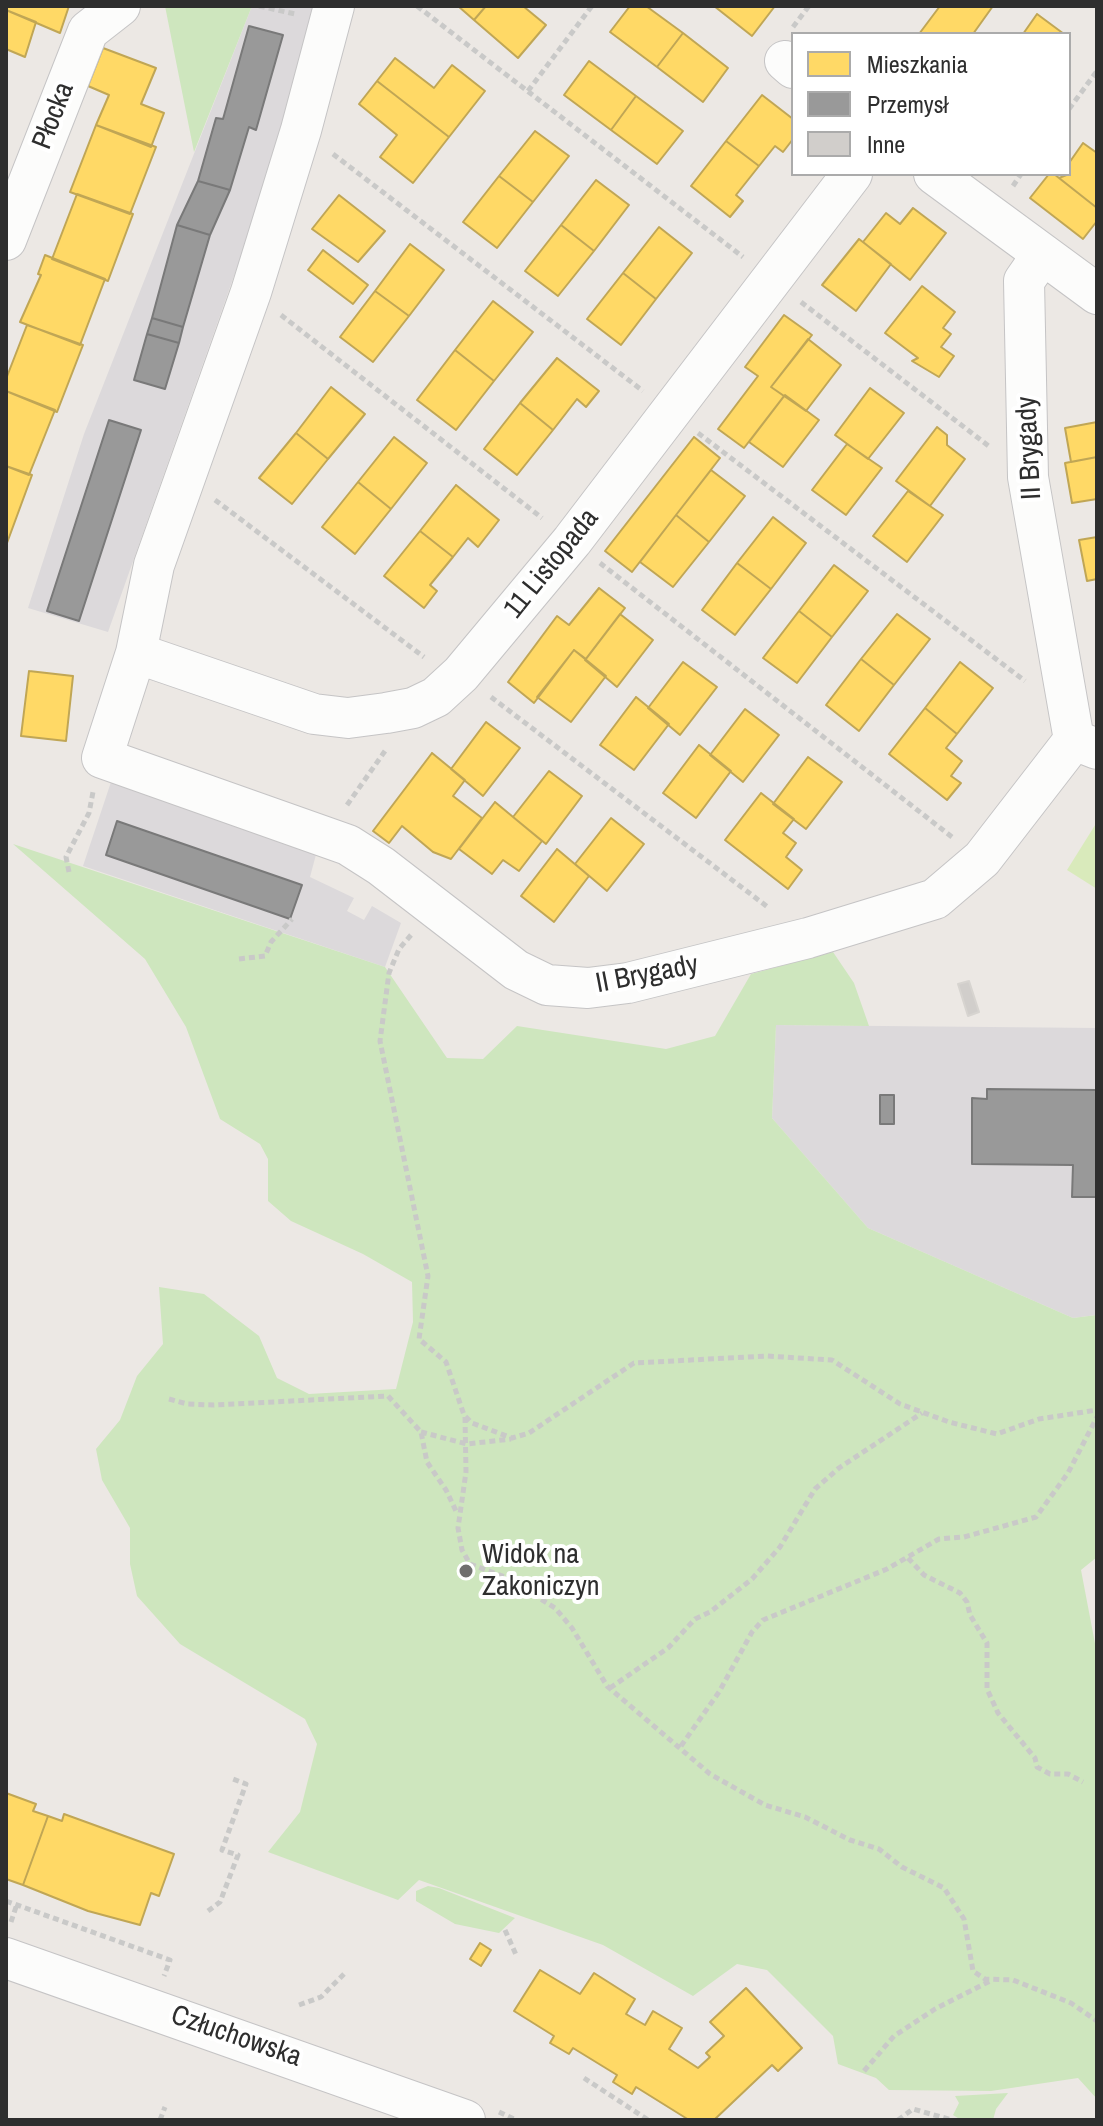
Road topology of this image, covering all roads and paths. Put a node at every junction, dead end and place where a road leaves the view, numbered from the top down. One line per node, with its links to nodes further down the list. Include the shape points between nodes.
1 (120, 6): 12 (street, Płocka, via 88,31)
2 (334, 6): 15 (street)
3 (417, 6): 8 (path)
4 (592, 6): 8 (path)
5 (809, 6): 6 (path)
6 (798, 32)
7 (1097, 71): 9 (path)
8 (528, 91): 14 (path)
9 (1071, 106)
10 (850, 176): 14 (street, 11 Listopada)
11 (937, 176): 13 (street)
12 (6, 240)
13 (1042, 255): 16 (street); 18 (street, II Brygady, via 1024,281)
14 (771, 279): 18 (path); 19 (street, 11 Listopada)
15 (251, 292): 17 (street); 19 (path)
16 (1097, 294)
17 (185, 477): 20 (street, via 154,565); 21 (path, via 415,653)
18 (1028, 477): 22 (street, II Brygady)
19 (572, 541): 21 (street, 11 Listopada); 26 (path)
20 (136, 653): 21 (street, 11 Listopada, via 314,714 348,718 413,708 436,697); 23 (street)
21 (461, 674): 30 (path)
22 (1086, 744): 26 (street, II Brygady)
23 (102, 758): 27 (path, via 89,813 66,857); 28 (street, II Brygady, via 348,845)
24 (376, 764): 25 (path)
25 (343, 809)
26 (982, 859): 30 (street, II Brygady, via 935,899)
27 (69, 872)
28 (434, 907): 30 (street, II Brygady, via 516,970 547,985 588,988 628,983); 35 (path, via 399,949 389,973 380,1041 428,1276 419,1339 446,1362)
29 (292, 919): 31 (path, via 265,956)
30 (808, 938)
31 (239, 959)
32 (169, 1399): 37 (path, via 214,1405 388,1396)
33 (1097, 1410): 34 (path, via 1039,1419 997,1434)
34 (923, 1413): 38 (path, via 832,1360 767,1356 634,1363 529,1433); 42 (path, via 815,1489 780,1547 752,1579)
35 (464, 1415): 38 (path); 39 (path)
36 (1097, 1417): 41 (path, via 1068,1473 1036,1517 939,1539)
37 (421, 1432): 39 (path); 40 (path, via 427,1462)
38 (512, 1438): 39 (path)
39 (467, 1444): 40 (path)
40 (458, 1517): 42 (path, via 462,1550 470,1564 505,1577 555,1608)
41 (908, 1558): 43 (path, via 763,1620); 45 (path, via 924,1575 967,1602 987,1643 987,1689 1037,1767)
42 (610, 1688): 43 (path)
43 (681, 1746): 52 (path, via 710,1774 765,1805 879,1849 944,1888 964,1919 973,1971)
44 (233, 1779): 47 (path, via 246,1784 222,1850 238,1855 220,1902)
45 (1083, 1782)
46 (6, 1901): 53 (path, via 170,1960)
47 (208, 1911)
48 (505, 1930): 49 (path)
49 (517, 1957)
50 (6, 1958): 60 (street, Człuchowska)
51 (344, 1974): 54 (path, via 321,1997)
52 (991, 1980): 55 (path, via 1013,1980 1071,2003); 56 (path, via 894,2036)
53 (159, 1983)
54 (299, 2005)
55 (1097, 2021)
56 (864, 2071)
57 (584, 2078): 61 (path)
58 (165, 2107): 59 (path)
59 (160, 2120)
60 (465, 2120)
61 (648, 2120)
62 (898, 2120): 63 (path, via 913,2109)
63 (952, 2120)

